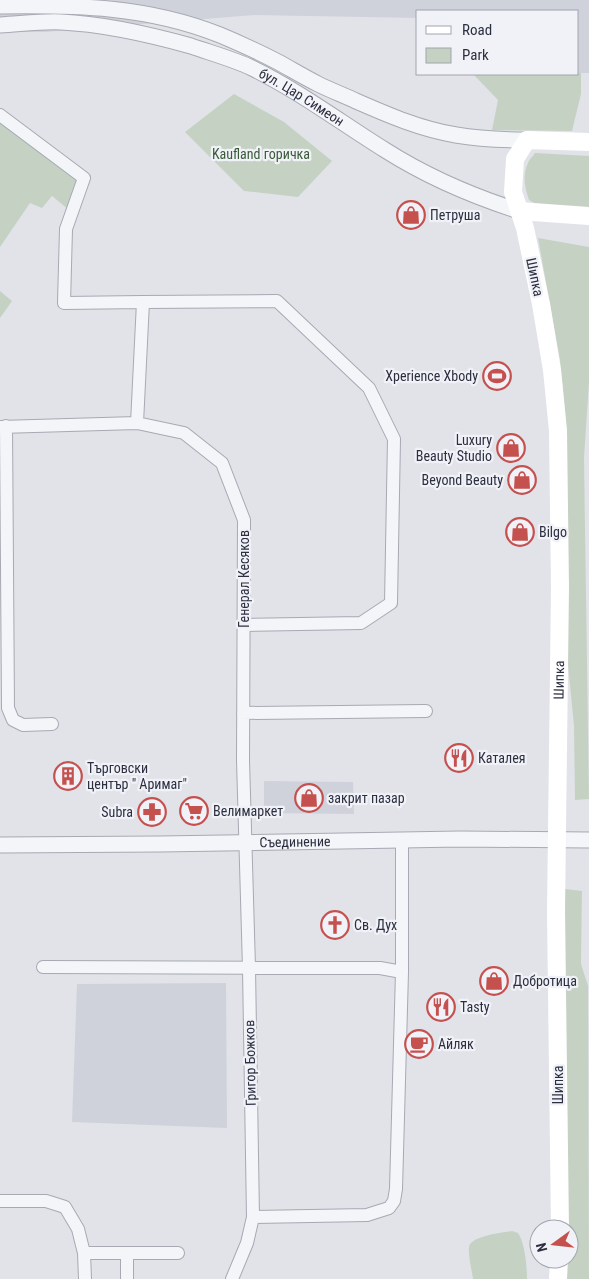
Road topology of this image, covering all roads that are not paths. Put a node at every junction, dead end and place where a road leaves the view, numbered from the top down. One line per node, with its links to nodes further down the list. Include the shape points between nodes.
1 (0, 6): 3 (street, бул. Цар Симеон, via 103,8 149,14 220,35)
2 (0, 25): 4 (street, бул. Цар Симеон, via 59,22 107,26 213,53)
3 (278, 62): 4 (street); 6 (street, бул. Цар Симеон, via 326,88 420,127 456,135)
4 (270, 78): 8 (street, бул. Цар Симеон, via 425,173)
5 (0, 115): 10 (street, via 84,178 66,230 64,303)
6 (527, 140): 7 (main road, бул. Цар Симеон); 8 (main road, Шипка, via 515,160 513,192)
7 (589, 142)
8 (519, 211): 9 (main road, бул. Цар Симеон); 19 (main road, Шипка, via 541,304 558,431)
9 (589, 216)
10 (143, 302): 11 (street); 14 (street, via 277,301 369,388 394,439 392,603 360,623)
11 (137, 423): 12 (street, Генерал Кесяков); 14 (street, Генерал Кесяков, via 184,433 222,463 244,520)
12 (3, 427): 13 (street)
13 (3, 525): 17 (street, via 8,708 13,720 23,725)
14 (244, 625): 16 (street, Генерал Кесяков)
15 (426, 711): 16 (street)
16 (243, 713): 21 (street, Генерал Кесяков)
17 (52, 724)
18 (402, 840): 19 (street, Съединение); 21 (street, Съединение); 25 (street)
19 (558, 840): 20 (street, Съединение); 28 (main road, Шипка)
20 (589, 840)
21 (246, 843): 22 (street, Съединение); 24 (street, Григор Божков)
22 (0, 845)
23 (42, 967): 24 (street)
24 (249, 968): 25 (street, via 380,968); 27 (street, Григор Божков)
25 (402, 972): 27 (street, via 394,1201 389,1208 367,1215)
26 (0, 1202): 29 (street, via 46,1201 64,1207 78,1229)
27 (253, 1217): 34 (street, Григор Божков, via 247,1243)
28 (560, 1219)
29 (84, 1253): 30 (street); 32 (street)
30 (127, 1253): 31 (street); 33 (street)
31 (178, 1253)
32 (84, 1279)
33 (127, 1279)
34 (232, 1279)

